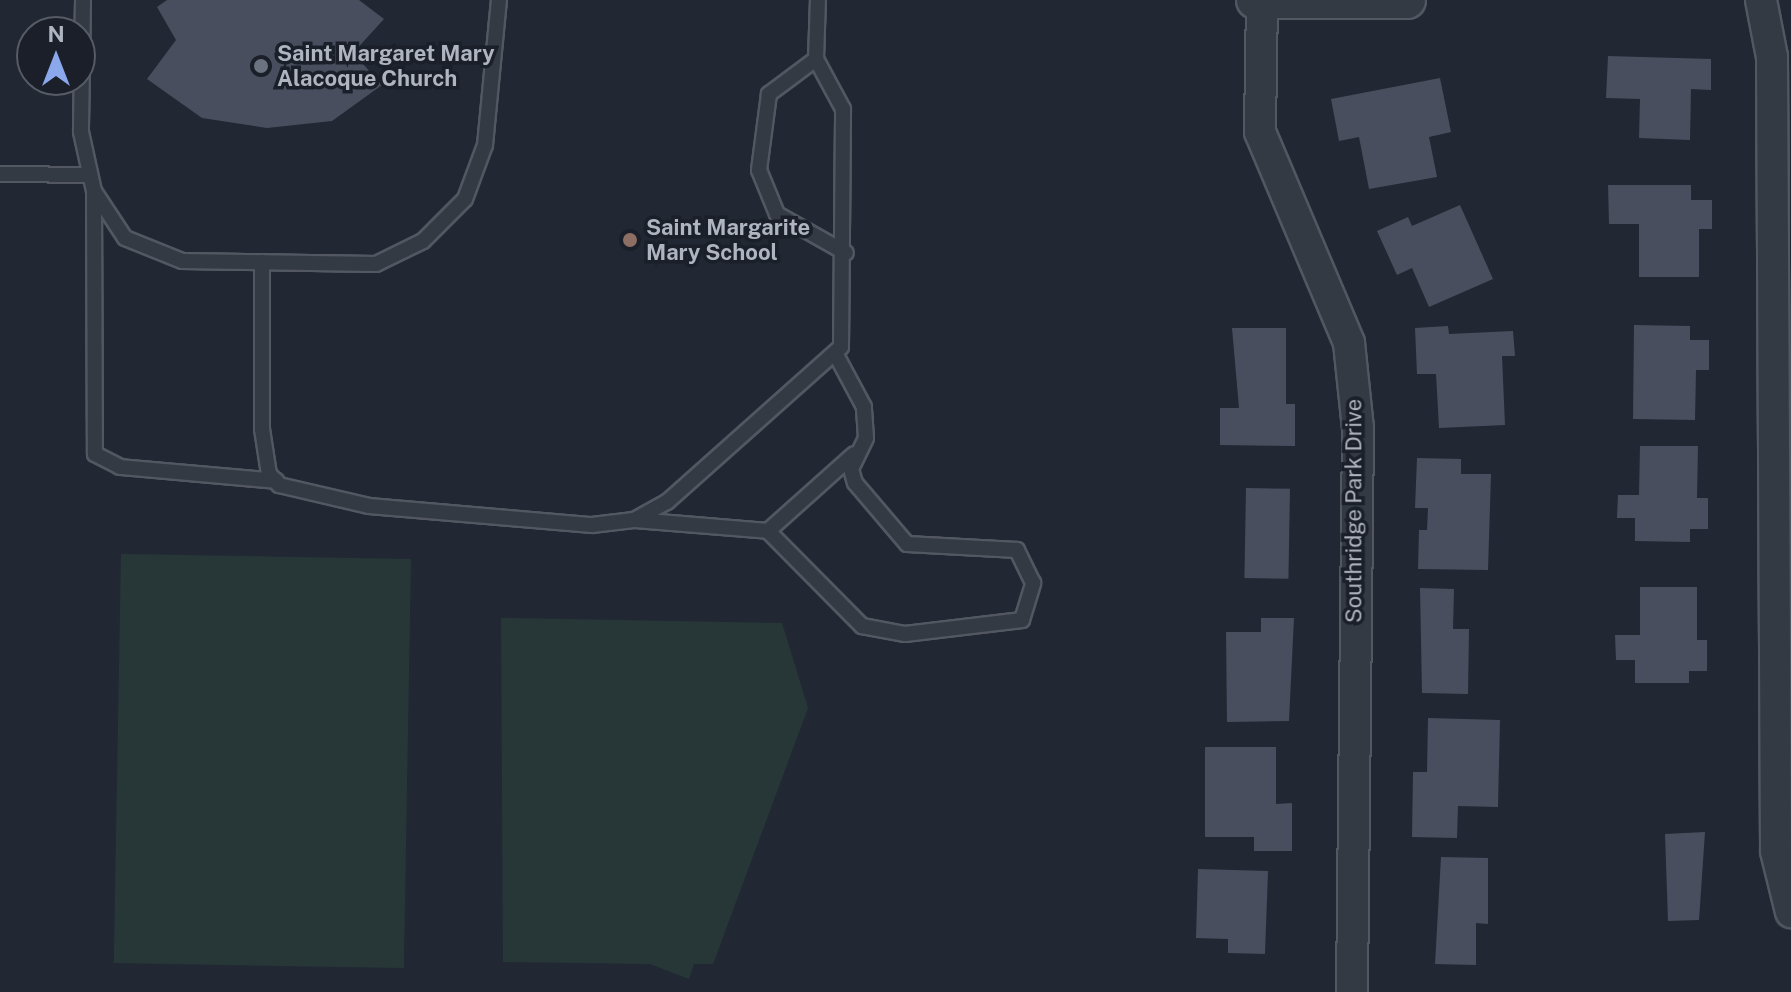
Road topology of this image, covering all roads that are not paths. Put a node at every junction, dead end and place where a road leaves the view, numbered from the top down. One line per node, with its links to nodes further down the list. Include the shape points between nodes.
1 (83, 0): 10 (lane, via 81,132)
2 (499, 0): 13 (lane, via 485,145 465,199 423,241 376,264)
3 (818, 0): 8 (lane)
4 (1255, 0): 7 (street)
5 (1407, 0): 7 (street)
6 (1761, 0): 15 (street, via 1772,57)
7 (1262, 1): 21 (street, Southridge Park Drive, via 1260,132 1349,343 1358,428)
8 (816, 59): 12 (lane, via 843,109); 12 (lane, via 769,94 759,170 777,214)
9 (0, 174): 10 (lane)
10 (90, 175): 11 (lane)
11 (94, 191): 13 (lane, via 125,238 182,261); 17 (lane, via 95,454 120,467)
12 (846, 253): 14 (lane)
13 (262, 262): 17 (lane, via 262,429)
14 (835, 353): 16 (lane, via 864,407 866,438); 18 (lane, via 667,502)
15 (1783, 413): 20 (street, via 1776,851)
16 (854, 454): 19 (lane); 19 (lane, via 855,483 907,544 1003,545 1026,557 1033,583 1022,620 905,634 862,626)
17 (276, 481): 18 (lane, via 369,506 592,525)
18 (634, 520): 19 (lane)
19 (768, 531)
20 (1791, 912)
21 (1352, 992)

